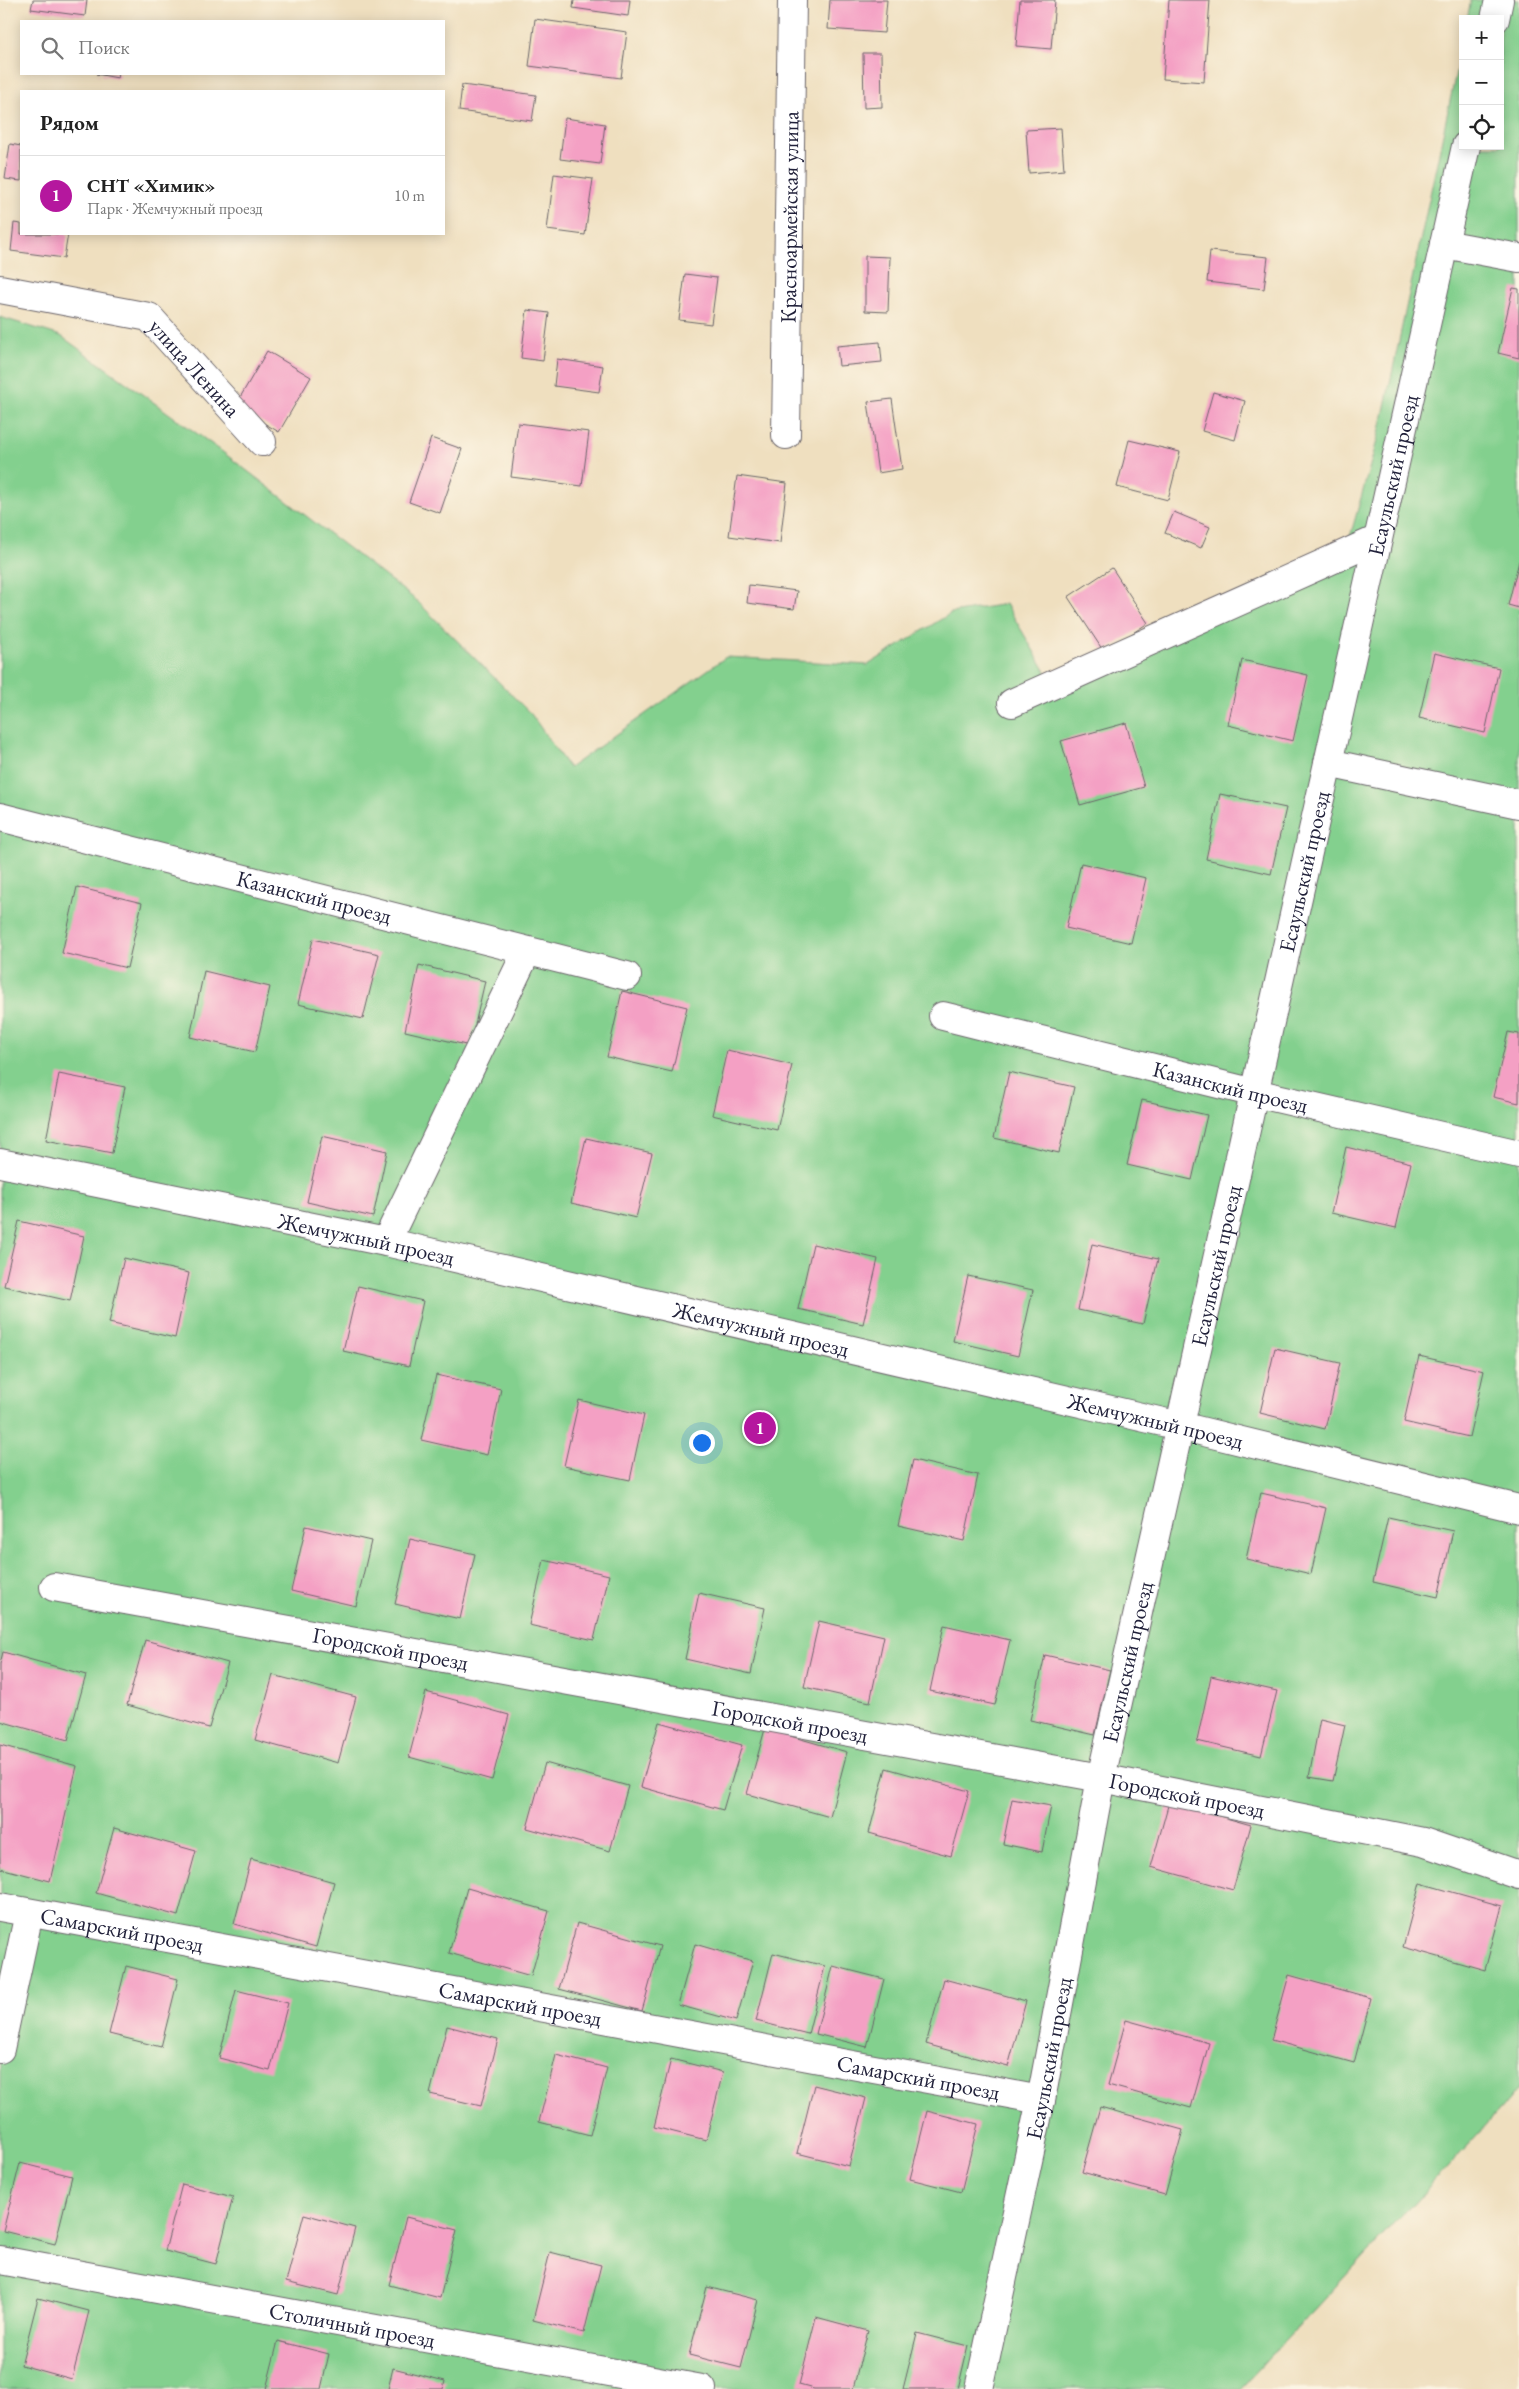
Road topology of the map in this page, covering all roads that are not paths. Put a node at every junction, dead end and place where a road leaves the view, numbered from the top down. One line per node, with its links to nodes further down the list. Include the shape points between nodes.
1 (792, 0): 8 (street, Красноармейская улица)
2 (1499, 0): 3 (street)
3 (1496, 15)
4 (1465, 150): 5 (street, Есаульский проезд)
5 (1444, 244): 6 (street); 10 (street, Есаульский проезд)
6 (1519, 258)
7 (0, 289): 9 (street, улица Ленина, via 149,318)
8 (786, 435)
9 (262, 442)
10 (1378, 540): 11 (street); 12 (street, Есаульский проезд)
11 (1012, 704)
12 (1328, 763): 13 (street); 18 (street, Есаульский проезд)
13 (1519, 804)
14 (0, 817): 15 (street, Казанский проезд)
15 (527, 951): 16 (street, Казанский проезд); 21 (street)
16 (627, 976)
17 (943, 1016): 18 (street, Казанский проезд)
18 (1255, 1092): 19 (street, Казанский проезд); 22 (street, Есаульский проезд)
19 (1519, 1154)
20 (0, 1163): 21 (street, Жемчужный проезд)
21 (386, 1242): 22 (street, Жемчужный проезд)
22 (1180, 1426): 23 (street, Жемчужный проезд); 25 (street, Есаульский проезд)
23 (1519, 1509)
24 (54, 1587): 25 (street, Городской проезд)
25 (1101, 1778): 26 (street, Городской проезд, via 1423,1842); 30 (street, Есаульский проезд)
26 (1519, 1875)
27 (0, 1908): 28 (street, Самарский проезд)
28 (29, 1913): 29 (street); 30 (street, Самарский проезд)
29 (0, 2049)
30 (1041, 2100): 33 (street, Есаульский проезд)
31 (0, 2260): 32 (street, Столичный проезд)
32 (702, 2389)
33 (979, 2389)

